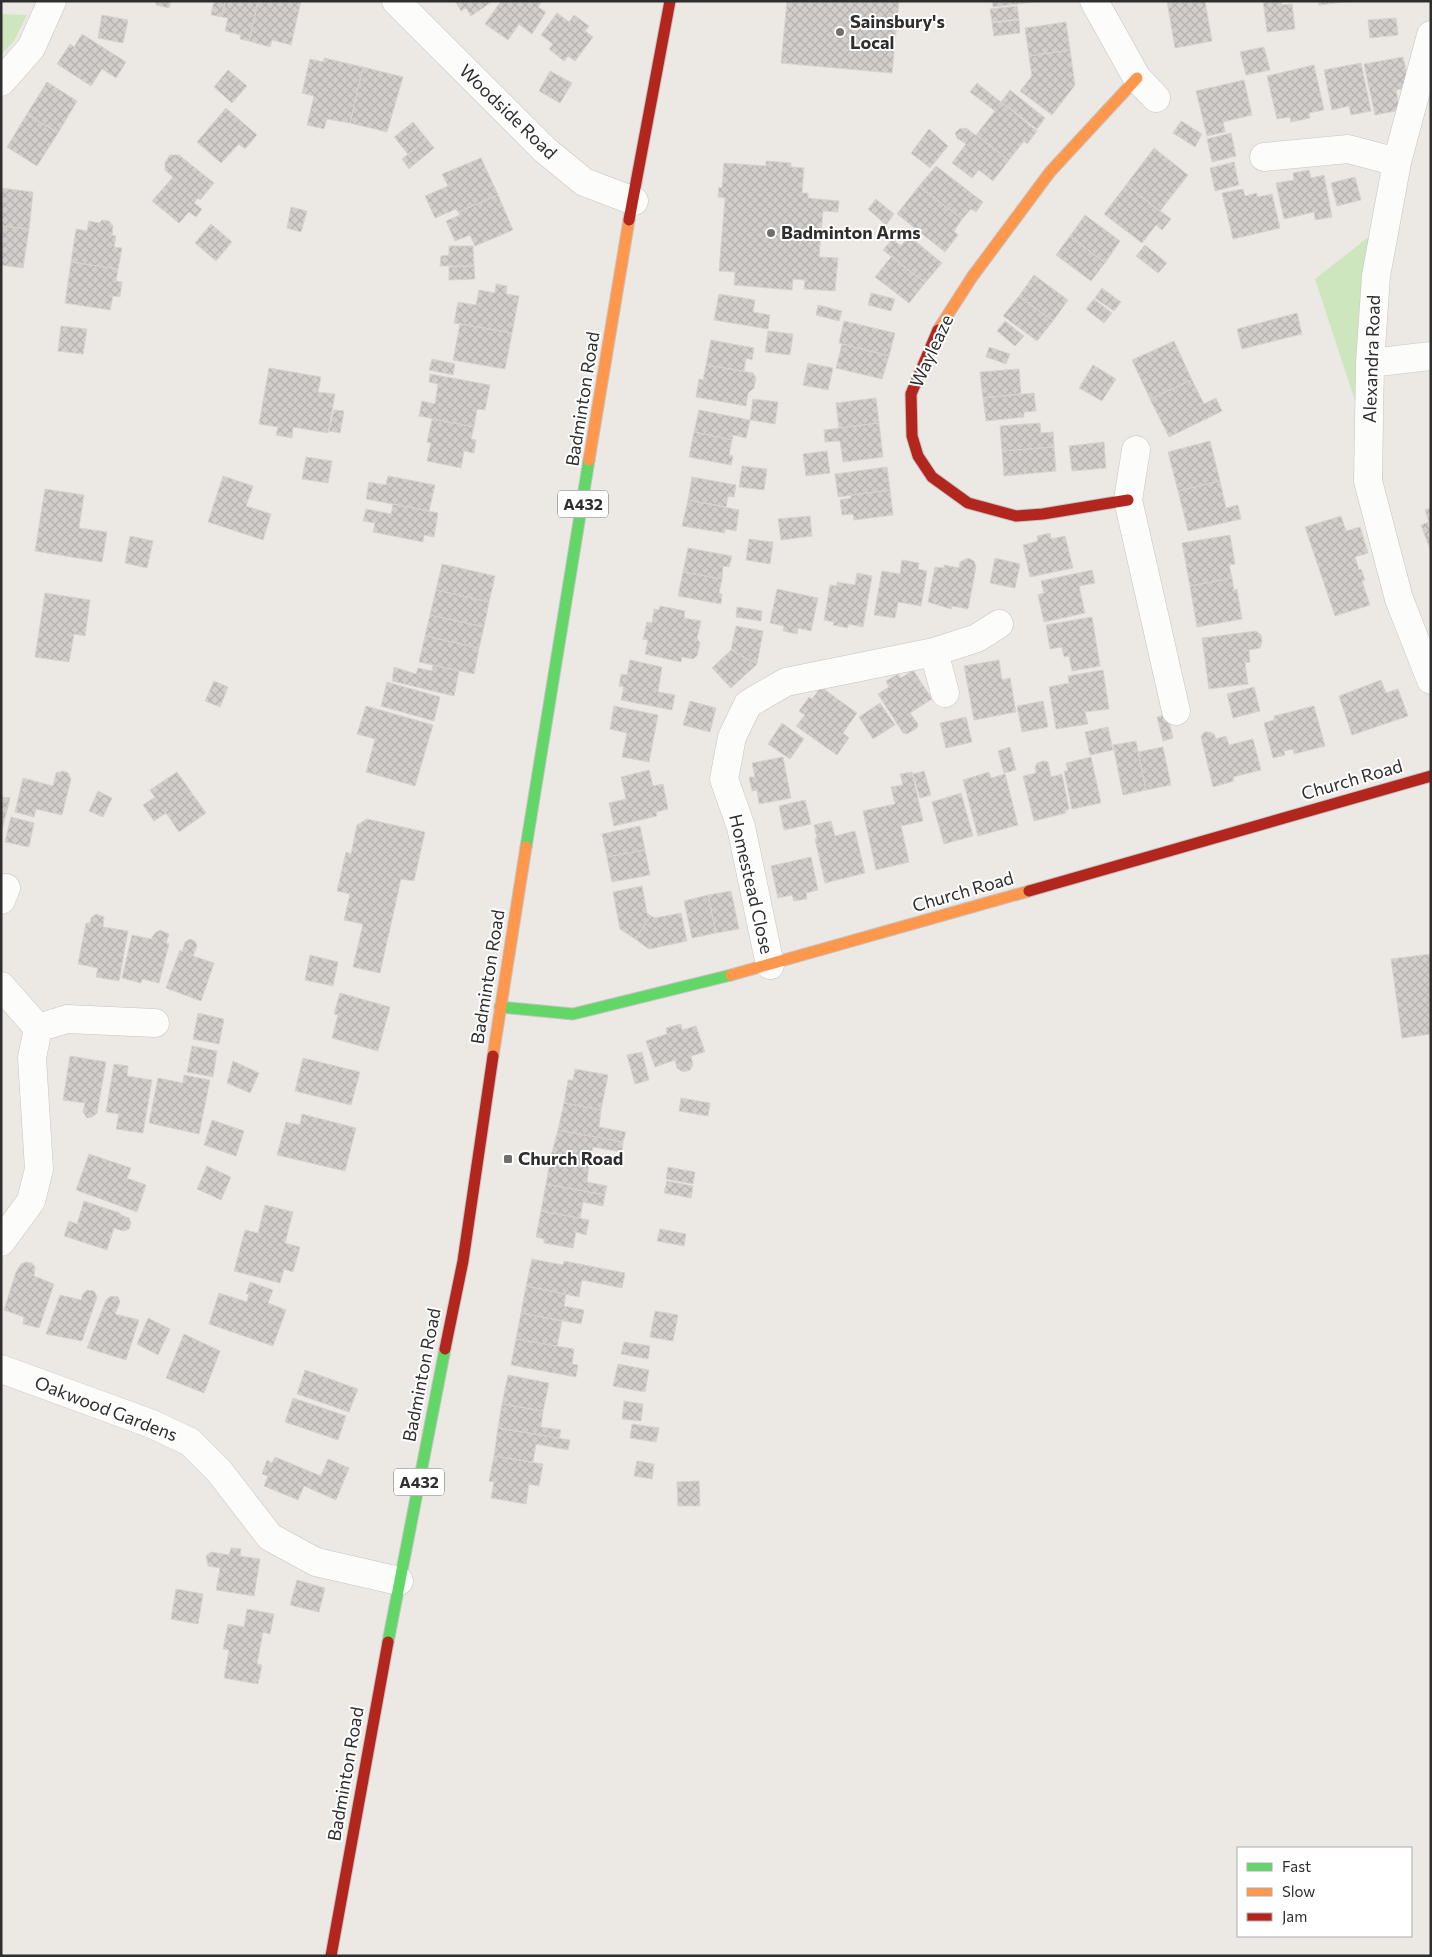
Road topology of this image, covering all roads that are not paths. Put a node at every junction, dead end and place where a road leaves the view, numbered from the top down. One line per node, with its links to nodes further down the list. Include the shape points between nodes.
1 (52, 1): 7 (street, via 32,48)
2 (396, 1): 11 (street, Woodside Road, via 545,150 584,182)
3 (670, 1): 11 (main road, Badminton Road / A432)
4 (1094, 1): 6 (street)
5 (1431, 35): 10 (street, Alexandra Road)
6 (1136, 78): 8 (street); 15 (main road, Wayleaze, via 1050,172 972,277 938,329 911,394 912,436 918,456 932,476 968,503 1016,516)
7 (1, 82)
8 (1156, 98)
9 (1264, 157): 10 (street, via 1348,149)
10 (1397, 162): 13 (street, Alexandra Road, via 1376,276)
11 (634, 200): 24 (main road, Badminton Road / A432)
12 (1431, 356): 13 (street)
13 (1370, 363): 18 (street, Alexandra Road, via 1368,481 1399,600)
14 (1136, 450): 15 (street)
15 (1128, 500): 20 (street)
16 (999, 624): 17 (street, Homestead Close, via 977,638)
17 (934, 652): 19 (street); 22 (street, Homestead Close, via 786,682 748,704 732,737 724,779 741,827)
18 (1431, 680)
19 (945, 694)
20 (1176, 712)
21 (1431, 776): 22 (main road, Church Road)
22 (770, 965): 24 (main road, Church Road, via 573,1014)
23 (1, 986): 26 (street)
24 (500, 1007): 29 (main road, Badminton Road / A432, via 463,1261)
25 (154, 1023): 26 (street, via 67,1019)
26 (38, 1028): 27 (street, via 32,1058 39,1169 31,1201)
27 (1, 1242)
28 (1, 1369): 29 (street, Oakwood Gardens, via 152,1424 190,1442 219,1471 270,1537 316,1562)
29 (399, 1581): 30 (main road, Badminton Road / A432)
30 (331, 1956)

